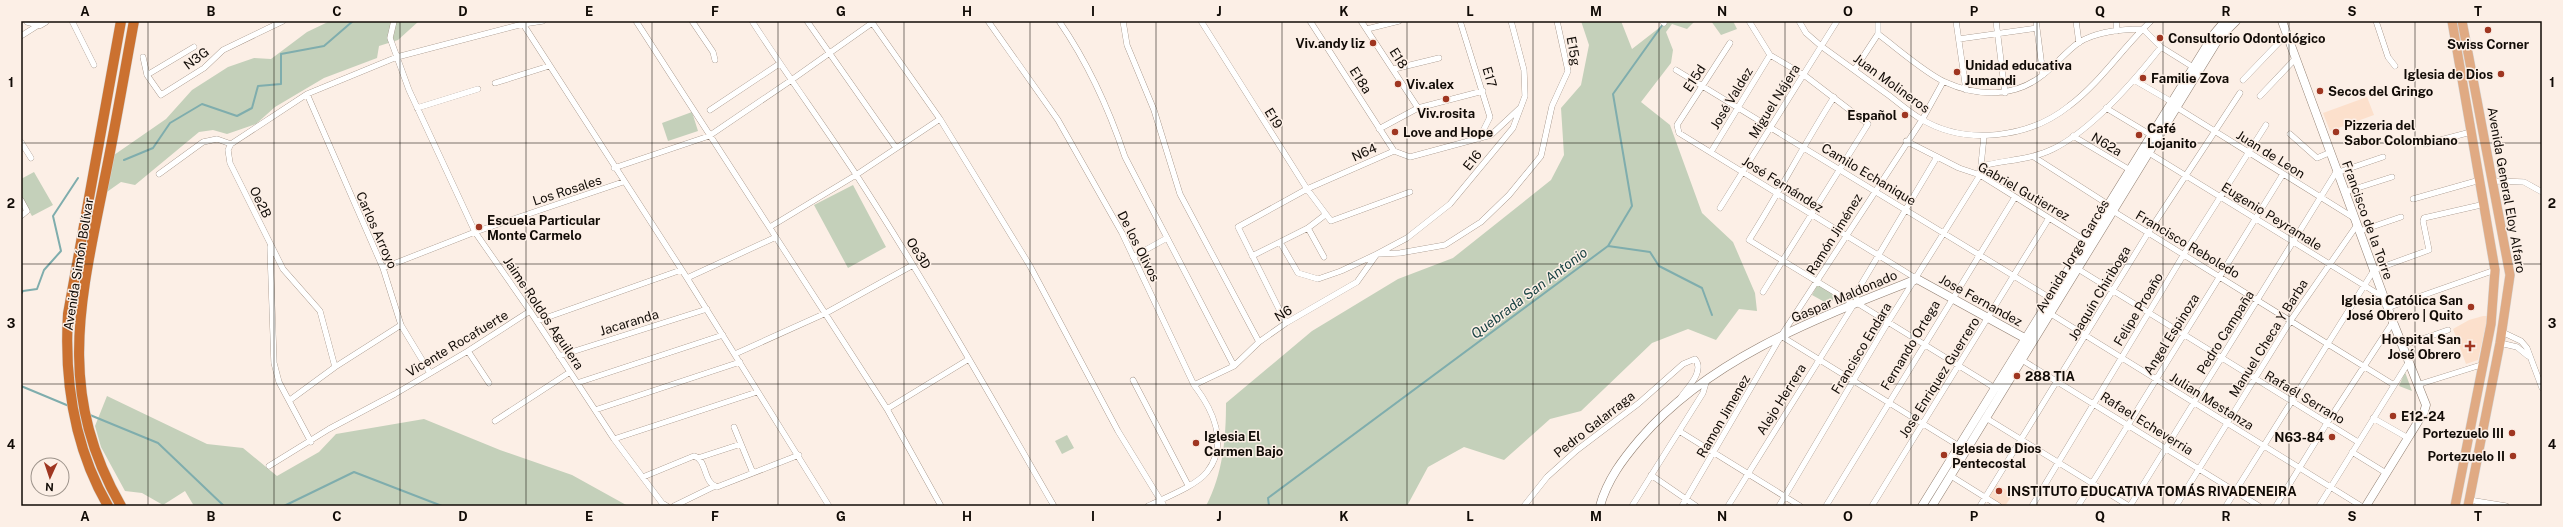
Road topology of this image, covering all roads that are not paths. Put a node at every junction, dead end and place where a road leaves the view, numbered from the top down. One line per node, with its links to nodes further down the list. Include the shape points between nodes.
1 (28, 21): 38 (street)
2 (72, 21): 63 (street)
3 (121, 21): 309 (highway, Avenida Simón Bolívar, via 68,314 66,358 73,413 88,463)
4 (134, 21): 310 (highway, Avenida Simón Bolívar, via 80,317 78,368 98,459)
5 (282, 21): 70 (street, N3G, via 223,50 204,68 161,95)
6 (394, 21): 58 (street, Jaime Roldos Aguilera, via 390,38)
7 (544, 21): 40 (street)
8 (636, 21): 106 (street)
9 (692, 21): 61 (street)
10 (752, 21): 62 (street, Oe3D)
11 (807, 21): 55 (street)
12 (988, 21): 178 (street, De los Olivos, via 1058,120)
13 (1059, 21): 169 (street, via 1079,49 1113,122 1125,157)
14 (1123, 21): 222 (street, via 1127,44 1154,110 1180,194)
15 (1201, 21): 140 (street, E19)
16 (1310, 21): 100 (street, E18a)
17 (1361, 21): 42 (street, E18)
18 (1399, 21): 42 (street)
19 (1460, 21): 83 (street, E17)
20 (1511, 21): 90 (street, E16, via 1524,70 1525,96)
21 (1557, 21): 174 (street, E15g, via 1568,71 1552,106 1541,156 1509,195 1481,222 1445,245 1400,253)
22 (1749, 21): 56 (street)
23 (1799, 21): 52 (street, Juan Molineros, via 1806,33)
24 (1838, 21): 52 (street, Miguel Nájera)
25 (1878, 21): 45 (street)
26 (1956, 21): 49 (street)
27 (1996, 21): 46 (street)
28 (2036, 21): 41 (street)
29 (2076, 21): 51 (street)
30 (2116, 21): 44 (street)
31 (2151, 21): 43 (street, Juan Molineros)
32 (2225, 21): 66 (street, Avenida Jorge Garcés)
33 (2236, 21): 89 (street, Avenida Jorge Garcés, via 2219,38)
34 (2282, 21): 47 (street, Francisco de la Torre)
35 (2376, 21): 65 (street, via 2388,57)
36 (2452, 21): 74 (main road, Avenida General Eloy Alfaro)
37 (2462, 21): 73 (main road, Avenida General Eloy Alfaro)
38 (42, 22): 48 (street)
39 (871, 22): 55 (street); 96 (street)
40 (523, 24): 58 (street); 64 (street)
41 (2037, 28): 46 (street); 72 (street)
42 (1367, 29): 67 (street, E18)
43 (2143, 29): 44 (street); 53 (street); 107 (street, Juan Molineros, via 2105,73 2069,106 2050,119 2027,129)
44 (2117, 31): 51 (street)
45 (1878, 34): 69 (street); 78 (street)
46 (1998, 34): 49 (street); 84 (street)
47 (2287, 34): 60 (street, Francisco de la Torre); 76 (street)
48 (21, 36)
49 (1959, 39): 82 (street)
50 (1730, 43): 80 (street, E15d)
51 (2079, 43): 72 (street)
52 (1821, 46): 69 (street, Juan Molineros); 71 (street, Miguel Nájera)
53 (2161, 46): 66 (street); 75 (street)
54 (194, 47): 70 (street)
55 (830, 53): 77 (street); 115 (street)
56 (1770, 55): 71 (street); 93 (street, José Valdez)
57 (143, 57): 70 (street, N3G)
58 (397, 57): 86 (street); 91 (street, Jaime Roldos Aguilera)
59 (1440, 58): 67 (street)
60 (2296, 58): 87 (street); 118 (street, Francisco de la Torre)
61 (715, 60)
62 (779, 64): 77 (street, Oe3D); 95 (street)
63 (94, 65)
64 (549, 66): 79 (street); 126 (street)
65 (2395, 66)
66 (2193, 67): 89 (street, Avenida Jorge Garcés)
67 (1394, 69): 92 (street, E18)
68 (1676, 70): 80 (street, Camilo Echanique)
69 (1855, 70): 97 (street, Juan Molineros)
70 (147, 75)
71 (1804, 75): 88 (street); 99 (street, Miguel Nájera)
72 (2043, 75): 84 (street, via 2028,85)
73 (2473, 76): 74 (main road); 138 (main road, Avenida General Eloy Alfaro)
74 (2460, 78): 102 (main road, Avenida General Eloy Alfaro)
75 (2134, 80): 89 (street, Juan de Leon); 94 (street)
76 (2243, 80)
77 (790, 81): 106 (street); 133 (street, Oe3D)
78 (1943, 82): 82 (street); 97 (street, Ramón Jiménez)
79 (495, 83)
80 (1702, 87): 93 (street, Camilo Echanique); 103 (street, E15d, via 1677,125)
81 (478, 89): 91 (street)
82 (1966, 90): 84 (street)
83 (1483, 91): 92 (street); 109 (street, E17, via 1490,117)
84 (2005, 93)
85 (2240, 93): 101 (street, Joaquín Chiriboga)
86 (307, 94): 112 (street); 184 (street, Carlos Arroyo)
87 (2260, 96)
88 (1834, 97): 114 (street); 127 (street, via 1868,124)
89 (2174, 105): 101 (street, Juan de Leon); 105 (street, Avenida Jorge Garcés); 119 (street, Avenida Jorge Garcés)
90 (1521, 107): 109 (street, N64, via 1491,134); 174 (street, E16, via 1513,128 1450,204 1407,238)
91 (417, 108): 164 (street, Jaime Roldos Aguilera)
92 (1418, 108): 100 (street)
93 (1738, 108): 99 (street, Camilo Echanique); 117 (street, José Valdez)
94 (2106, 108): 105 (street); 108 (street)
95 (710, 110)
96 (940, 118): 115 (street); 306 (street, via 1030,266 1118,431)
97 (1922, 120): 107 (street, Juan Molineros, via 1947,130); 110 (street, Ramón Jiménez)
98 (2266, 125): 120 (street, Felipe Proaño)
99 (1771, 128): 114 (street, Camilo Echanique); 130 (street, Miguel Nájera)
100 (1379, 129): 116 (street, E18a)
101 (2213, 131): 120 (street, Juan de Leon); 135 (street, Joaquín Chiriboga)
102 (2471, 132): 113 (street); 137 (main road, Avenida General Eloy Alfaro)
103 (1679, 133): 117 (street, José Fernández)
104 (2290, 134): 118 (street, via 2317,158)
105 (2151, 135): 128 (street, Avenida Jorge Garcés)
106 (709, 136): 126 (street); 162 (street)
107 (1984, 136): 125 (street, Francisco Endara)
108 (2073, 136): 121 (street, via 2053,149); 128 (street, N62a)
109 (1479, 138): 116 (street, N64, via 1410,158)
110 (1906, 141): 122 (street, Gabriel Gutierrez); 141 (street, Ramón Jiménez)
111 (21, 142): 124 (street)
112 (231, 144): 131 (street, via 217,139 203,142); 173 (street, Oe2B, via 228,150 230,163)
113 (2425, 144)
114 (1802, 146): 127 (street, Camilo Echanique); 145 (street)
115 (896, 148): 133 (street)
116 (1394, 151): 140 (street, N64)
117 (1711, 152): 130 (street, José Fernández)
118 (2331, 152): 129 (street, Francisco de la Torre)
119 (2149, 153): 135 (street, Eugenio Peyramale); 153 (street, Avenida Jorge Garcés)
120 (2249, 153): 132 (street, Juan de Leon); 147 (street, Felipe Proaño)
121 (2034, 156): 125 (street); 153 (street, Francisco Reboledo)
122 (1937, 157): 134 (street, Gabriel Gutierrez); 154 (street, Alejo Herrera)
123 (2383, 157): 129 (street)
124 (31, 158)
125 (1982, 166): 134 (street, Francisco Endara)
126 (614, 168): 139 (street)
127 (1839, 169): 141 (street, Camilo Echanique); 155 (street)
128 (2130, 170): 153 (street, Avenida Jorge Garcés)
129 (2338, 170): 143 (street, Francisco de la Torre); 148 (street, Pedro Campaña)
130 (1743, 172): 145 (street, José Fernández); 152 (street, Miguel Nájera)
131 (159, 174)
132 (2283, 174): 148 (street, Juan de Leon); 160 (street, Angel Espinoza)
133 (856, 175): 162 (street); 183 (street, Oe3D)
134 (1980, 175): 146 (street, Gabriel Gutierrez); 165 (street, Francisco Endara)
135 (2186, 175): 147 (street, Eugenio Peyramale); 166 (street, Joaquín Chiriboga)
136 (2392, 177): 143 (street)
137 (2480, 180): 149 (street); 151 (main road, Avenida General Eloy Alfaro)
138 (2494, 181): 144 (street, via 2524,182); 216 (main road, Avenida General Eloy Alfaro, via 2510,276)
139 (623, 182): 164 (street, Los Rosales); 186 (street)
140 (1306, 189): 156 (street, E19); 177 (street, N64, via 1238,227)
141 (1874, 190): 154 (street, Camilo Echanique); 167 (street, Ramón Jiménez)
142 (1410, 192): 156 (street, E19, via 1334,221)
143 (2346, 192): 161 (street, Francisco de la Torre)
144 (2542, 192)
145 (1778, 194): 155 (street, José Fernández); 181 (street, via 1749,240)
146 (2015, 196): 159 (street, Gabriel Gutierrez); 175 (street, Fernando Ortega)
147 (2221, 198): 160 (street, Eugenio Peyramale); 176 (street, Felipe Proaño)
148 (2321, 198): 161 (street, Juan de Leon); 172 (street, Pedro Campaña)
149 (2413, 199)
150 (21, 200): 157 (street, via 27,211)
151 (2485, 204): 187 (street, via 2424,218 2429,250); 188 (main road, Avenida General Eloy Alfaro)
152 (1720, 208)
153 (2111, 208): 166 (street, Francisco Reboledo); 170 (street, Avenida Jorge Garcés); 185 (street, Avenida Jorge Garcés)
154 (1907, 210): 165 (street, Camilo Echanique); 180 (street, Alejo Herrera)
155 (1810, 214): 167 (street, José Fernández); 181 (street)
156 (1325, 215): 163 (street)
157 (21, 216)
158 (2401, 217): 161 (street)
159 (2049, 218): 170 (street, Gabriel Gutierrez); 189 (street, Jose Enriquez Guerrero)
160 (2255, 218): 172 (street, Eugenio Peyramale); 190 (street, Angel Espinoza)
161 (2357, 225): 182 (street, Manuel Checa Y Barba); 187 (street, Francisco de la Torre)
162 (770, 227): 168 (street)
163 (1308, 228): 171 (street); 179 (street)
164 (475, 232): 184 (street, Los Rosales); 204 (street, Jaime Roldos Aguilera)
165 (1944, 232): 175 (street, Camilo Echanique); 192 (street, Francisco Endara)
166 (2148, 233): 176 (street, Francisco Reboledo); 195 (street, Joaquín Chiriboga)
167 (1846, 236): 180 (street, José Fernández); 193 (street, Ramón Jiménez)
168 (776, 237): 191 (street); 206 (street)
169 (1167, 238): 178 (street); 240 (street)
170 (2086, 241): 199 (street, Avenida Jorge Garcés)
171 (1280, 242): 174 (street, E16, via 1294,269 1308,278 1328,277); 177 (street)
172 (2294, 242): 182 (street, Eugenio Peyramale); 200 (street, Pedro Campaña)
173 (270, 245): 242 (street, Oe2B, via 283,269 320,311); 259 (street, via 274,363 279,382)
174 (1377, 254): 213 (street, N6, via 1357,282)
175 (1979, 254): 189 (street, Camilo Echanique); 197 (street, Fernando Ortega)
176 (2184, 254): 190 (street, Francisco Reboledo); 205 (street, Felipe Proaño)
177 (1252, 256): 213 (street)
178 (1133, 257): 253 (street, De los Olivos)
179 (1324, 257)
180 (1880, 257): 192 (street, José Fernández); 201 (street, Alejo Herrera, via 1856,293)
181 (1782, 259): 193 (street); 196 (street)
182 (2328, 264): 194 (street, Eugenio Peyramale); 209 (street, Manuel Checa Y Barba)
183 (913, 265): 206 (street); 233 (street, Oe3D)
184 (383, 268): 214 (street, Carlos Arroyo)
185 (2078, 269): 195 (street, Rafaél Serrano); 207 (street, Avenida Jorge Garcés)
186 (681, 270): 191 (street); 210 (street)
187 (2374, 270): 194 (street); 198 (street, Francisco de la Torre)
188 (2495, 270): 202 (street); 238 (main road, Avenida General Eloy Alfaro, via 2494,301)
189 (2014, 276): 199 (street, Camilo Echanique); 208 (street, Jose Enriquez Guerrero)
190 (2220, 276): 200 (street, Francisco Reboledo); 218 (street, Angel Espinoza)
191 (687, 278): 203 (street)
192 (1917, 279): 197 (street, Jose Fernandez); 201 (street, Gaspar Maldonado); 211 (street, Francisco Endara)
193 (1818, 281): 201 (street); 219 (street, Ramón Jiménez)
194 (2364, 285): 198 (street, Eugenio Peyramale); 223 (street)
195 (2113, 290): 205 (street, Rafaél Serrano); 220 (street, Joaquín Chiriboga)
196 (1763, 292)
197 (1951, 297): 208 (street, Jose Fernandez); 225 (street, Fernando Ortega)
198 (2383, 297): 202 (street, Francisco de la Torre)
199 (2050, 298): 221 (street, Avenida Jorge Garcés)
200 (2258, 300): 209 (street, Francisco Reboledo); 231 (street, Pedro Campaña)
201 (1855, 304): 211 (street); 219 (street, Gaspar Maldonado); 234 (street, Alejo Herrera)
202 (2387, 308): 212 (street, Francisco de la Torre)
203 (707, 309): 217 (street); 229 (street, Jacaranda)
204 (530, 311): 210 (street, Jaime Roldos Aguilera); 227 (street, Vicente Rocafuerte)
205 (2148, 312): 218 (street, Rafaél Serrano); 230 (street, Felipe Proaño)
206 (826, 313): 228 (street); 265 (street)
207 (2051, 314): 220 (street, Julian Mestanza); 221 (street, Avenida Jorge Garcés)
208 (1989, 318): 221 (street, Jose Fernandez); 239 (street, Jose Enriquez Guerrero)
209 (2291, 320): 223 (street, Francisco Reboledo); 247 (street, Manuel Checa Y Barba)
210 (537, 321): 229 (street, Jaime Roldos Aguilera)
211 (1888, 322): 225 (street); 249 (street, Francisco Endara)
212 (2393, 322): 226 (street, Francisco de la Torre); 241 (street)
213 (1286, 323): 222 (street, N6)
214 (401, 325): 242 (street); 244 (street, Carlos Arroyo)
215 (2448, 330): 226 (street)
216 (2502, 332): 224 (main road, Avenida General Eloy Alfaro); 232 (street, via 2520,341)
217 (723, 335): 228 (street); 252 (street)
218 (2184, 335): 231 (street, Rafaél Serrano); 246 (street, Angel Espinoza)
219 (1781, 336): 234 (street); 245 (street, Gaspar Maldonado); 285 (street, Ramon Jimenez)
220 (2086, 336): 230 (street, Julian Mestanza); 250 (street, Joaquín Chiriboga)
221 (2030, 340): 235 (street, Avenida Jorge Garcés); 256 (street, Avenida Jorge Garcés)
222 (1259, 342): 240 (street, N6)
223 (2326, 343): 241 (street, Francisco Reboledo); 261 (street)
224 (2500, 343): 232 (street, via 2517,347); 308 (main road, Avenida General Eloy Alfaro)
225 (1926, 345): 239 (street); 262 (street, Fernando Ortega)
226 (2402, 346): 237 (street, Francisco de la Torre)
227 (468, 351): 244 (street, Vicente Rocafuerte); 251 (street)
228 (735, 354): 236 (street)
229 (559, 356): 243 (street, Jaime Roldos Aguilera)
230 (2121, 357): 246 (street, Julian Mestanza); 263 (street, Felipe Proaño)
231 (2222, 358): 247 (street, Rafaél Serrano); 264 (street, Pedro Campaña)
232 (2530, 358): 257 (street)
233 (969, 359): 265 (street); 315 (street, Oe3D)
234 (1819, 360): 249 (street); 296 (street, Alejo Herrera)
235 (2022, 360): 250 (street, Rafael Echeverria); 267 (street, Avenida Jorge Garcés)
236 (740, 362): 258 (street); 266 (street)
237 (2408, 363): 254 (street); 255 (street, Francisco de la Torre)
238 (2484, 364): 255 (street); 342 (main road, Avenida General Eloy Alfaro)
239 (1958, 365): 256 (street); 272 (street, Jose Enriquez Guerrero)
240 (1234, 366): 253 (street, N6)
241 (2365, 366): 254 (street, Francisco Reboledo); 271 (street)
242 (335, 367): 259 (street)
243 (570, 372): 252 (street, Jaime Roldos Aguilera); 269 (street)
244 (430, 373): 279 (street, Vicente Rocafuerte, via 329,429)
245 (1707, 379): 260 (street, Gaspar Maldonado); 275 (street, via 1703,393)
246 (2156, 379): 264 (street, Julian Mestanza); 273 (street, Angel Espinoza)
247 (2254, 379): 261 (street, Rafaél Serrano); 270 (street, Manuel Checa Y Barba)
248 (1133, 380): 300 (street)
249 (1853, 381): 262 (street); 304 (street, Francisco Endara)
250 (2057, 381): 263 (street, Rafael Echeverria); 278 (street, Joaquín Chiriboga)
251 (489, 383)
252 (577, 384): 266 (street, Jaime Roldos Aguilera)
253 (1194, 385): 300 (street, De los Olivos, via 1208,403 1218,432 1215,451 1207,472)
254 (2394, 385): 268 (street)
255 (2417, 385): 276 (street, Francisco de la Torre, via 2426,409)
256 (1995, 388): 282 (street, Avenida Jorge Garcés)
257 (2542, 388)
258 (758, 392): 277 (street); 287 (street)
259 (290, 400): 279 (street)
260 (1679, 400): 318 (street, Pedro Galarraga, via 1696,376 1698,366 1695,359 1683,364 1640,403 1576,450 1547,477); 319 (street, Gaspar Maldonado, via 1653,424 1621,461)
261 (2291, 401): 271 (street, Rafaél Serrano); 283 (street)
262 (1888, 402): 272 (street); 326 (street, Fernando Ortega)
263 (2093, 402): 273 (street, Rafael Echeverria); 289 (street, Felipe Proaño)
264 (2194, 403): 270 (street, Julian Mestanza); 284 (street, Pedro Campaña)
265 (887, 409): 314 (street)
266 (594, 410): 277 (street, Jaime Roldos Aguilera)
267 (1986, 418): 278 (street); 297 (street, Avenida Jorge Garcés)
268 (2373, 418): 276 (street); 280 (street)
269 (495, 421)
270 (2227, 423): 283 (street, Julian Mestanza); 291 (street, Manuel Checa Y Barba)
271 (2327, 423): 280 (street, Rafaél Serrano); 292 (street)
272 (1923, 424): 282 (street); 327 (street, Jose Enriquez Guerrero)
273 (2127, 425): 284 (street, Rafael Echeverria); 299 (street, Angel Espinoza)
274 (734, 426): 281 (street)
275 (1680, 431): 285 (street); 295 (street)
276 (2408, 438): 294 (street, Francisco de la Torre)
277 (614, 439): 298 (street, Jaime Roldos Aguilera)
278 (2021, 439): 289 (street); 305 (street, Joaquín Chiriboga)
279 (311, 442): 290 (street, Vicente Rocafuerte)
280 (2358, 442): 286 (street)
281 (741, 444): 288 (street); 293 (street)
282 (1959, 446): 328 (street, Avenida Jorge Garcés)
283 (2264, 446): 292 (street, Julian Mestanza); 303 (street)
284 (2166, 448): 291 (street, Rafael Echeverria); 334 (street, Pedro Campaña)
285 (1715, 452): 296 (street); 307 (street, Ramon Jimenez)
286 (2352, 452): 294 (street); 302 (street)
287 (799, 455): 293 (street); 313 (street)
288 (698, 458): 298 (street, via 688,458); 301 (street)
289 (2058, 462): 299 (street); 332 (street, Felipe Proaño)
290 (269, 466)
291 (2198, 468): 303 (street, Rafael Echeverria); 335 (street, Manuel Checa Y Barba)
292 (2300, 468): 302 (street, Julian Mestanza); 338 (street)
293 (753, 473): 301 (street, via 722,486)
294 (2386, 473): 341 (street, Francisco de la Torre)
295 (1651, 475): 307 (street); 320 (street)
296 (1747, 475): 304 (street); 323 (street, Alejo Herrera)
297 (1951, 476): 305 (street); 329 (street, Avenida Jorge Garcés)
298 (643, 477): 311 (street, Jaime Roldos Aguilera)
299 (2092, 483): 333 (street, Angel Espinoza); 334 (street)
300 (1188, 485): 306 (street)
301 (715, 486): 312 (street)
302 (2331, 487): 339 (street); 340 (street, Julian Mestanza)
303 (2235, 492): 336 (street); 337 (street, Rafael Echeverria)
304 (1785, 497): 324 (street, Francisco Endara); 325 (street)
305 (1985, 497): 330 (street, Joaquín Chiriboga); 331 (street)
306 (1161, 500): 316 (street); 317 (street)
307 (1686, 500): 321 (street, Ramon Jimenez); 322 (street)
308 (2469, 503): 343 (street)
309 (108, 506)
310 (121, 506)
311 (667, 506)
312 (674, 506)
313 (829, 506)
314 (941, 506)
315 (1054, 506)
316 (1148, 506)
317 (1164, 506)
318 (1524, 506)
319 (1600, 506)
320 (1632, 506)
321 (1682, 506)
322 (1696, 506)
323 (1728, 506)
324 (1779, 506)
325 (1800, 506)
326 (1826, 506)
327 (1872, 506)
328 (1922, 506)
329 (1932, 506)
330 (1980, 506)
331 (1999, 506)
332 (2032, 506)
333 (2078, 506)
334 (2130, 506)
335 (2176, 506)
336 (2226, 506)
337 (2259, 506)
338 (2276, 506)
339 (2319, 506)
340 (2361, 506)
341 (2366, 506)
342 (2455, 506)
343 (2506, 506)

